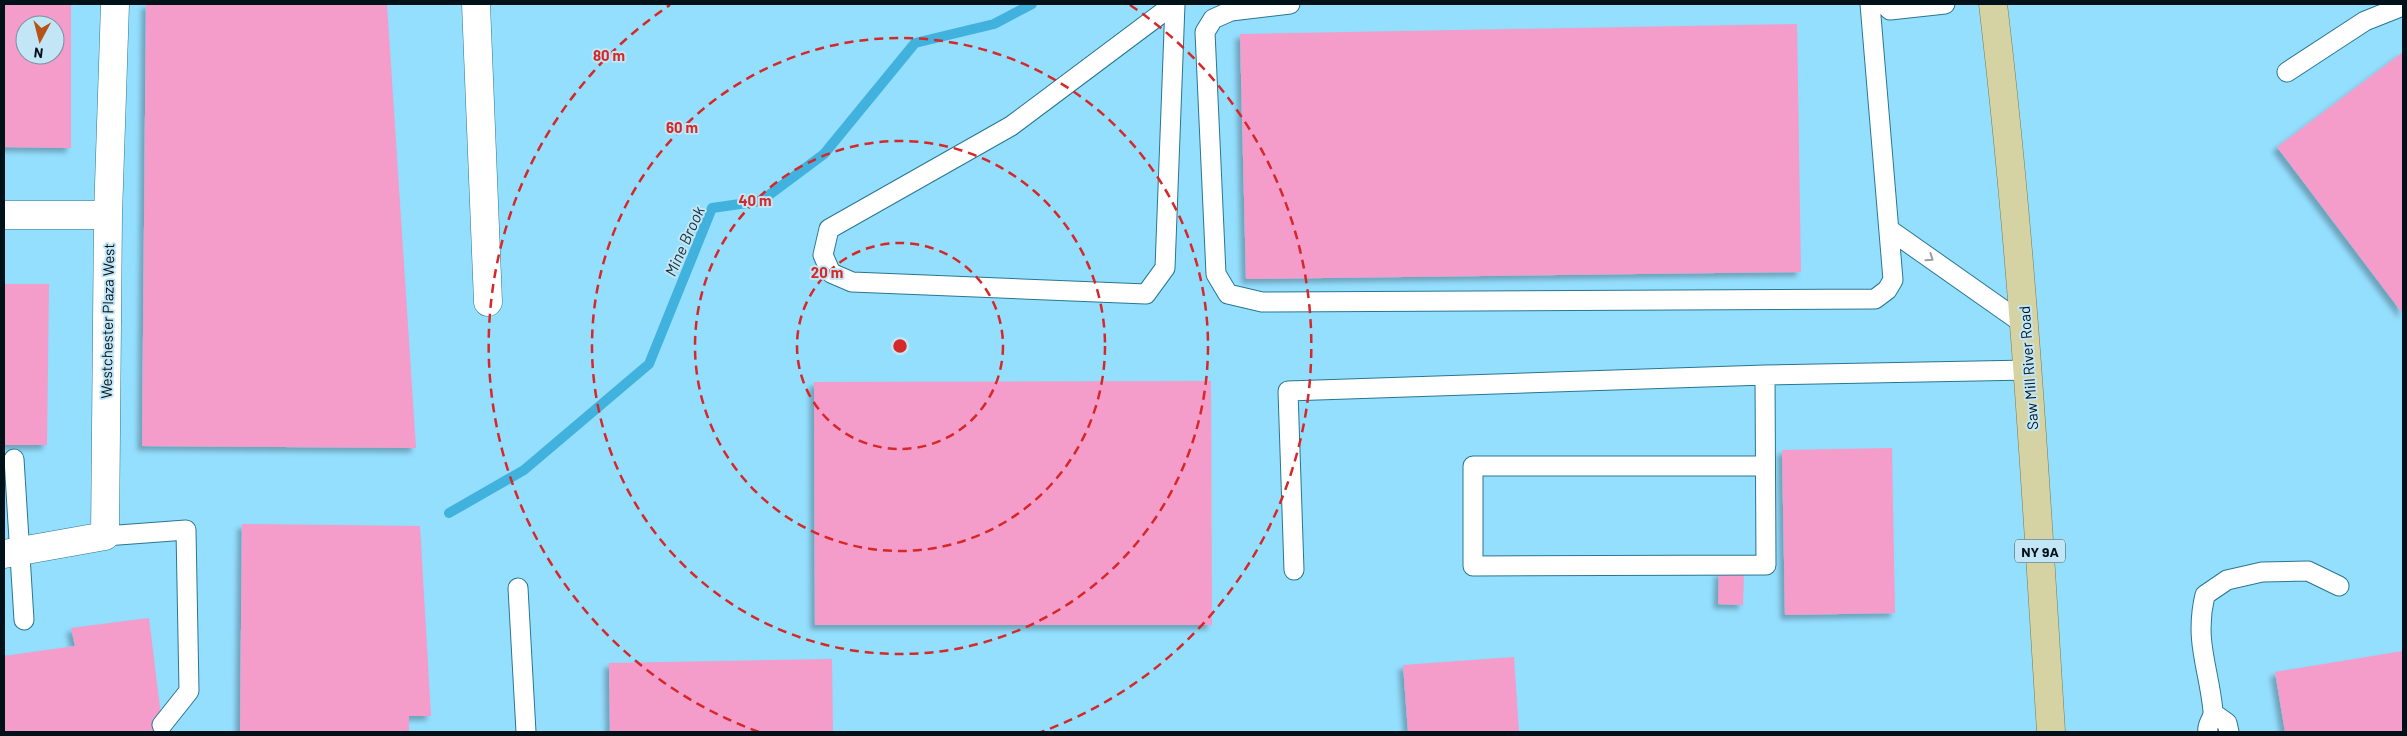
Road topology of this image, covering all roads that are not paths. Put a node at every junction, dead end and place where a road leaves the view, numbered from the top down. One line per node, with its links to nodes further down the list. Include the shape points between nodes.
1 (115, 4): 12 (street, Westchester Plaza West)
2 (476, 4): 14 (street)
3 (1175, 4): 3 (lane, via 1011,126 829,229 824,255 831,273 852,282 1146,294 1165,268)
4 (1290, 4): 13 (lane, via 1231,11 1212,19 1205,32 1216,274 1228,294 1262,302 1875,299 1893,280)
5 (1870, 4): 13 (lane)
6 (1884, 4): 7 (lane, via 1890,10)
7 (1945, 4)
8 (1993, 4): 15 (main road, Saw Mill River Road / NY 9A)
9 (2403, 6): 10 (lane, via 2365,21)
10 (2287, 72)
11 (4, 215): 12 (street)
12 (108, 215): 20 (street, Westchester Plaza West)
13 (1890, 230): 15 (lane, one-way to 15)
14 (488, 302)
15 (2025, 324): 16 (main road, Saw Mill River Road / NY 9A)
16 (2028, 370): 17 (lane); 29 (main road, Saw Mill River Road / NY 9A)
17 (1765, 375): 19 (lane); 22 (lane, via 1288,391)
18 (14, 459): 21 (lane)
19 (1765, 466): 19 (lane, via 1766,565 1472,566 1473,466)
20 (105, 536): 21 (street); 27 (lane, via 186,530 189,691)
21 (12, 553): 25 (lane)
22 (1294, 570)
23 (2339, 586): 26 (lane, via 2308,571 2262,572 2227,580 2205,596 2200,616 2202,651)
24 (518, 588): 28 (lane)
25 (24, 620)
26 (2214, 713): 30 (lane, via 2206,727); 31 (lane, via 2228,723)
27 (162, 725)
28 (526, 732)
29 (2051, 732)
30 (2208, 732)
31 (2229, 732)

